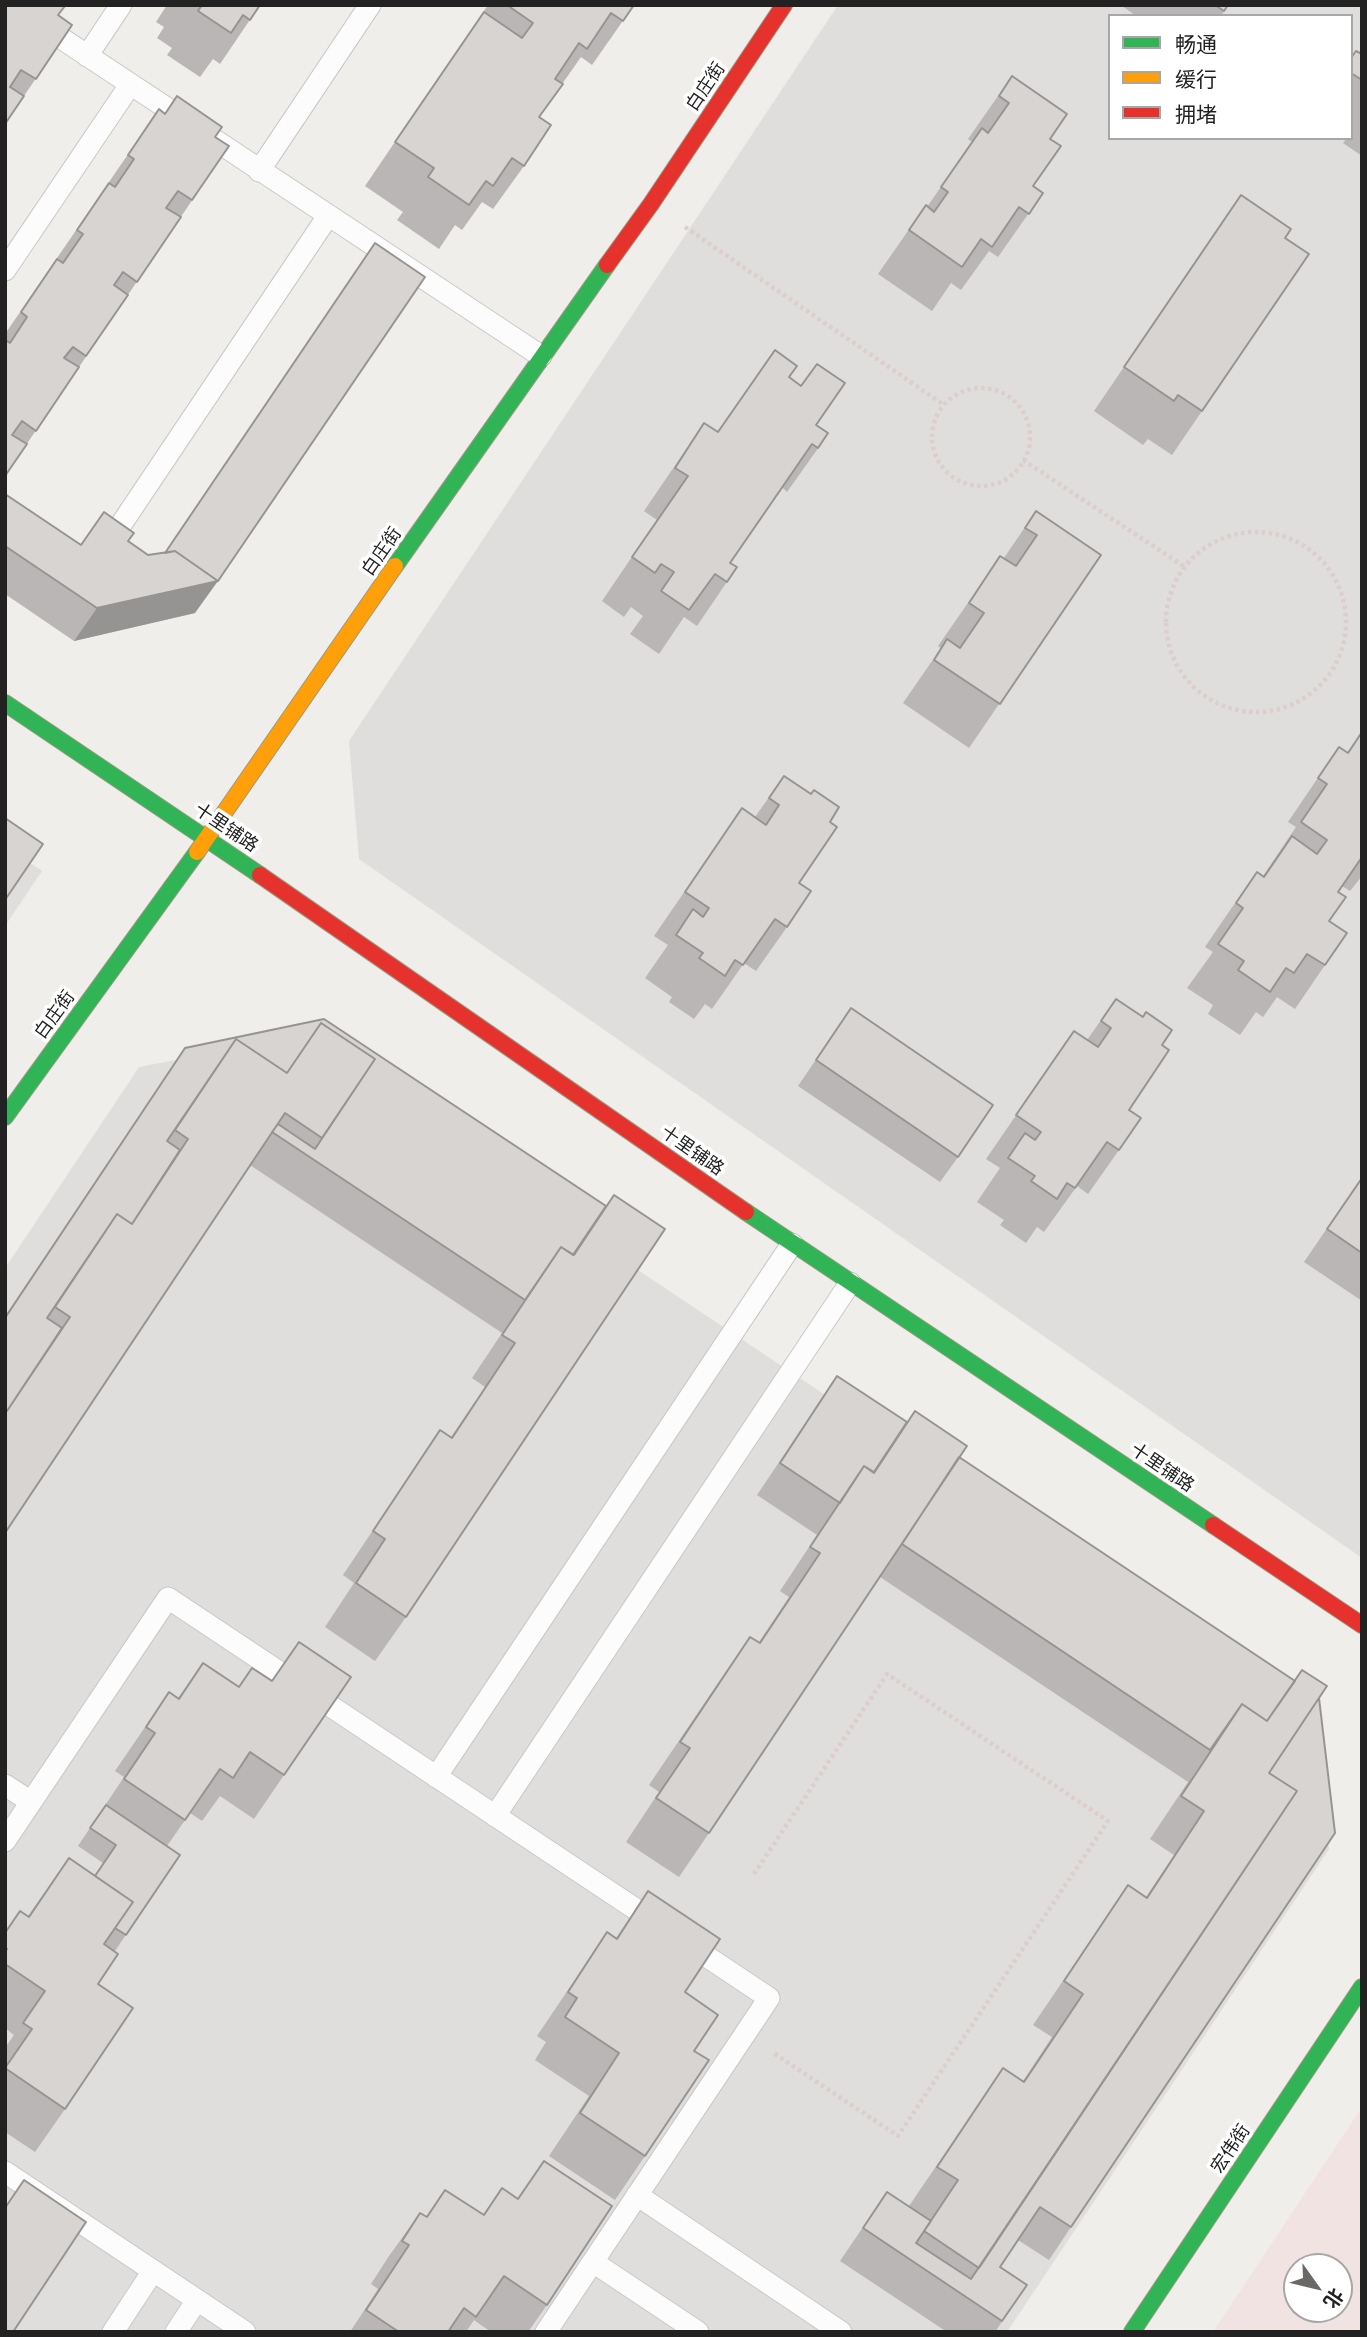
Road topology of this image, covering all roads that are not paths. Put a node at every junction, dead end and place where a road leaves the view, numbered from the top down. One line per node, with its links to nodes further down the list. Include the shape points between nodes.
1 (11, 5): 5 (lane)
2 (121, 5): 5 (lane)
3 (370, 5): 7 (lane)
4 (784, 5): 10 (street, 白庄街, via 651,204)
5 (87, 56): 6 (lane)
6 (130, 85): 7 (lane); 9 (lane)
7 (259, 171): 8 (lane)
8 (328, 216): 10 (lane); 11 (lane)
9 (5, 270)
10 (541, 356): 13 (street, 白庄街)
11 (108, 544)
12 (5, 703): 13 (street, 十里铺路)
13 (207, 838): 14 (street, 白庄街); 15 (street, 十里铺路)
14 (5, 1117)
15 (792, 1244): 16 (street, 十里铺路); 18 (lane)
16 (850, 1283): 17 (street, 十里铺路); 21 (lane)
17 (1362, 1625)
18 (436, 1776): 20 (lane, via 167,1598); 21 (lane)
19 (5, 1785): 20 (lane)
20 (31, 1802): 22 (lane)
21 (495, 1816): 25 (lane, via 769,1998)
22 (5, 1841)
23 (1362, 1987): 35 (street, 宏伟街)
24 (5, 2172): 27 (lane)
25 (637, 2195): 26 (lane); 34 (lane)
26 (593, 2262): 32 (lane); 33 (lane)
27 (153, 2271): 28 (lane); 29 (lane)
28 (197, 2300): 30 (lane); 31 (lane)
29 (113, 2332)
30 (176, 2332)
31 (245, 2332)
32 (546, 2332)
33 (698, 2332)
34 (841, 2332)
35 (1132, 2332)

